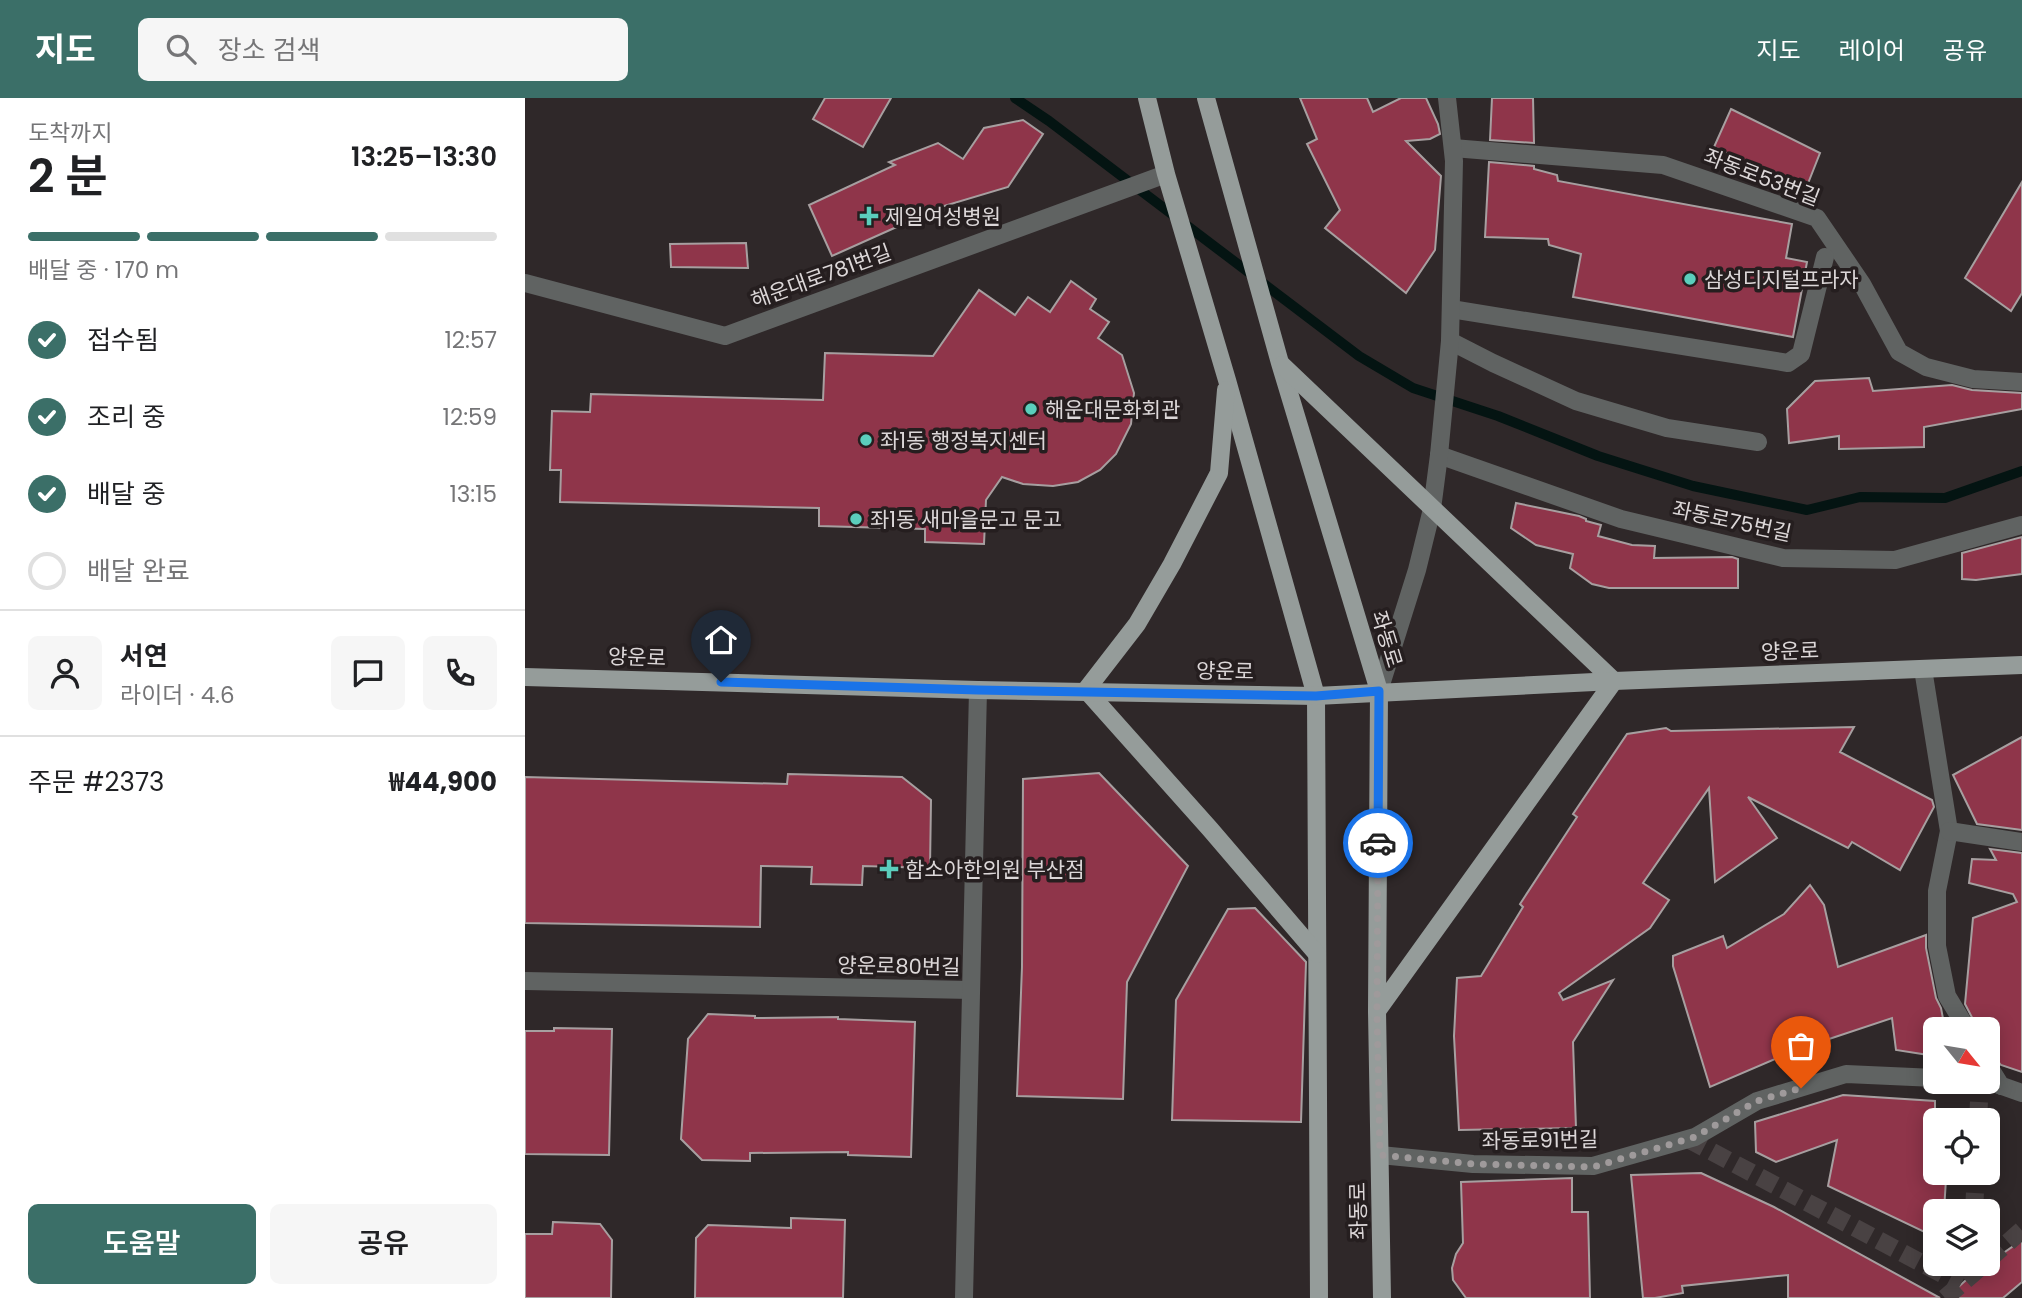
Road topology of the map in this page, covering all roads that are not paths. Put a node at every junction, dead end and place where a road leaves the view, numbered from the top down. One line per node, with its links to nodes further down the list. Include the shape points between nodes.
1 (1147, 98): 5 (main road, 좌동로)
2 (1206, 98): 10 (main road, 좌동로)
3 (1447, 98): 4 (street)
4 (1453, 148): 8 (street); 12 (street, 좌동로53번길, via 1663,165 1817,218 1862,284 1899,352 1926,367 1973,379)
5 (1166, 174): 7 (street, 해운대로781번길, via 725,336); 11 (main road, 좌동로)
6 (1825, 257): 8 (street, via 1801,354 1788,363)
7 (525, 283)
8 (1451, 309): 9 (street)
9 (1450, 341): 13 (street, via 1576,401 1667,428); 14 (street)
10 (1280, 363): 15 (main road); 23 (main road, 좌동로)
11 (1227, 380): 22 (main road, via 1219,473 1137,624); 24 (main road, 좌동로)
12 (2022, 382)
13 (1758, 442)
14 (1439, 456): 15 (street); 16 (street, 좌동로75번길, via 1621,519 1783,558 1895,560)
15 (1432, 509): 20 (main road); 23 (street)
16 (2022, 525)
17 (2022, 665): 18 (main road, 양운로)
18 (1923, 669): 20 (main road, 양운로); 25 (street)
19 (525, 677): 21 (main road, 양운로)
20 (1614, 681): 23 (main road, 양운로); 30 (main road)
21 (978, 690): 22 (main road, 양운로); 29 (street, 양운로80번길)
22 (1086, 690): 24 (main road, 양운로); 27 (main road)
23 (1379, 691): 24 (main road, 양운로); 30 (main road, 좌동로)
24 (1316, 696): 27 (main road, 좌동로)
25 (1949, 831): 26 (street); 31 (street, via 1937,891 1937,946 1947,996)
26 (2022, 842)
27 (1317, 954): 37 (main road, 좌동로)
28 (525, 981): 29 (street, 양운로80번길)
29 (971, 990): 36 (street)
30 (1377, 1011): 35 (main road, 좌동로)
31 (1960, 1017)
32 (1923, 1077): 35 (street, 좌동로91번길, via 1846,1074 1757,1101 1695,1137 1593,1167 1473,1164)
33 (2000, 1085): 34 (street)
34 (2022, 1093)
35 (1380, 1155): 38 (main road, 좌동로)
36 (964, 1298)
37 (1319, 1298)
38 (1382, 1298)

